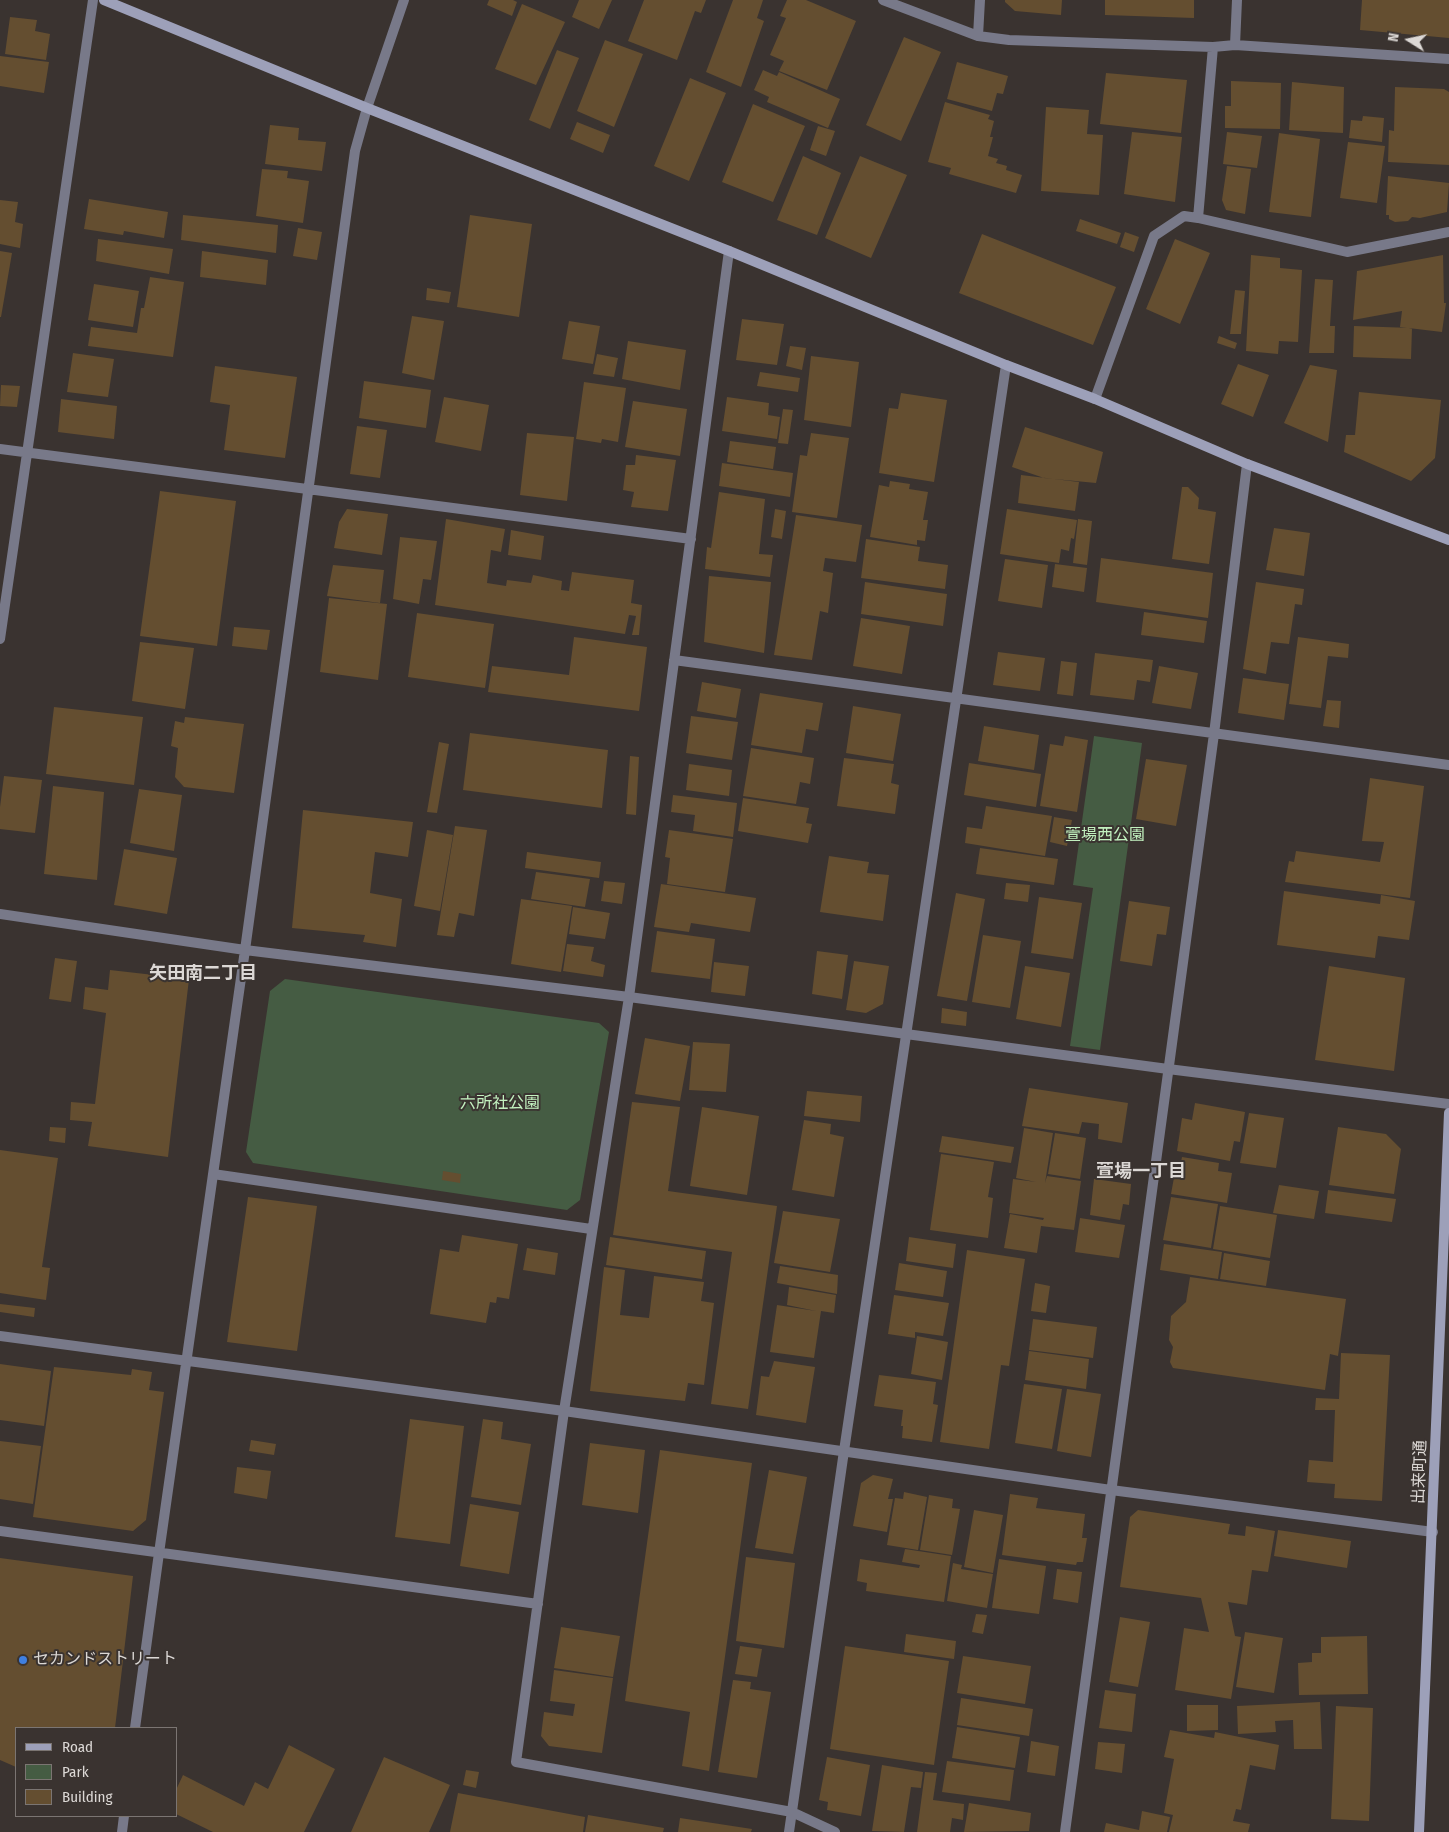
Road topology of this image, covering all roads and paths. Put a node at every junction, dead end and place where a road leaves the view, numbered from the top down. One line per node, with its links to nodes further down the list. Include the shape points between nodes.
1 (93, 0): 18 (street)
2 (104, 0): 11 (street)
3 (404, 0): 11 (street)
4 (883, 0): 7 (street)
5 (980, 0): 7 (street)
6 (1237, 0): 8 (street)
7 (978, 36): 9 (street, via 1008,40)
8 (1235, 45): 9 (street); 10 (street)
9 (1213, 47): 12 (street)
10 (1449, 59)
11 (367, 108): 14 (street); 20 (street, via 355,151)
12 (1198, 218): 13 (street, via 1347,252); 16 (street, via 1184,216 1154,236)
13 (1449, 232)
14 (729, 252): 15 (street); 21 (street)
15 (1006, 365): 16 (street); 25 (street)
16 (1095, 399): 19 (street)
17 (0, 449): 18 (street)
18 (28, 452): 20 (street); 23 (street)
19 (1247, 464): 22 (street); 26 (street)
20 (308, 488): 21 (street); 29 (street)
21 (691, 539): 24 (street)
22 (1449, 540)
23 (0, 638)
24 (674, 660): 25 (street); 30 (street)
25 (956, 698): 26 (street); 31 (street)
26 (1214, 734): 27 (street); 32 (street)
27 (1449, 765)
28 (0, 914): 29 (street)
29 (245, 950): 30 (street); 35 (street)
30 (629, 997): 31 (street); 36 (street)
31 (907, 1035): 32 (street); 40 (street)
32 (1168, 1069): 33 (street); 41 (street)
33 (1449, 1104)
34 (1449, 1113): 43 (street, 出来町通)
35 (213, 1174): 36 (street); 38 (street)
36 (591, 1229): 39 (street)
37 (0, 1336): 38 (street)
38 (187, 1362): 39 (street); 44 (street)
39 (564, 1411): 40 (street); 45 (street)
40 (844, 1451): 41 (street); 47 (street)
41 (1110, 1490): 43 (street); 52 (street)
42 (0, 1531): 44 (street)
43 (1433, 1532): 53 (street, 出来町通)
44 (159, 1553): 45 (street); 46 (street)
45 (538, 1604): 47 (street, via 516,1762)
46 (136, 1727)
47 (792, 1812): 50 (street); 51 (street)
48 (124, 1817): 49 (street)
49 (122, 1832)
50 (789, 1832)
51 (835, 1832)
52 (1064, 1832)
53 (1419, 1832)

